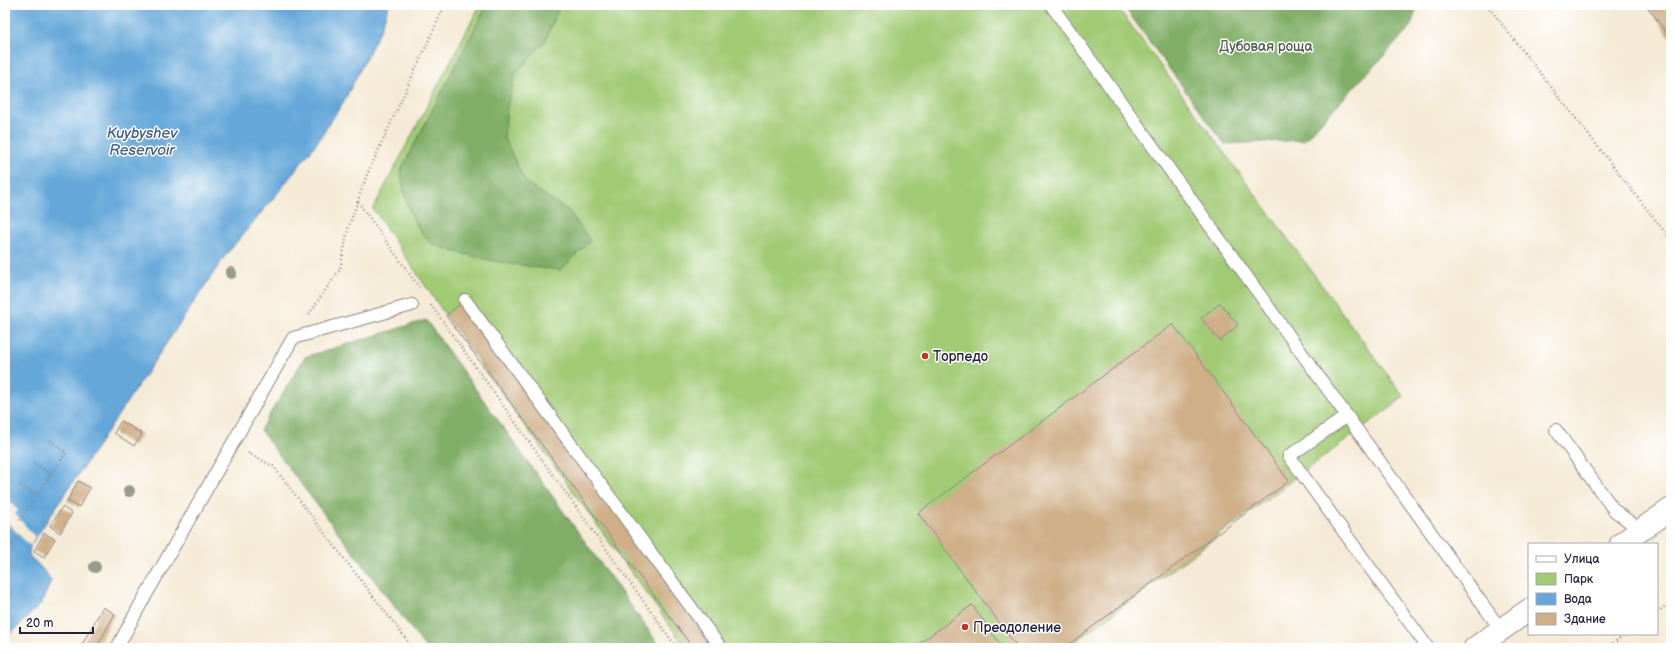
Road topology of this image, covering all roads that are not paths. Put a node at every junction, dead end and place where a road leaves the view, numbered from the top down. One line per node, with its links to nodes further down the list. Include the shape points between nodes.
1 (1051, 5): 4 (lane)
2 (465, 300): 12 (lane)
3 (412, 305): 11 (lane, via 293,338)
4 (1347, 416): 10 (lane); 13 (lane, via 1289,456)
5 (1556, 430): 7 (lane, via 1614,510)
6 (1671, 509): 7 (street)
7 (1640, 530): 8 (street)
8 (1622, 543)
9 (1528, 611): 10 (street)
10 (1500, 630): 14 (street)
11 (117, 648)
12 (721, 648)
13 (1428, 648)
14 (1475, 648)

